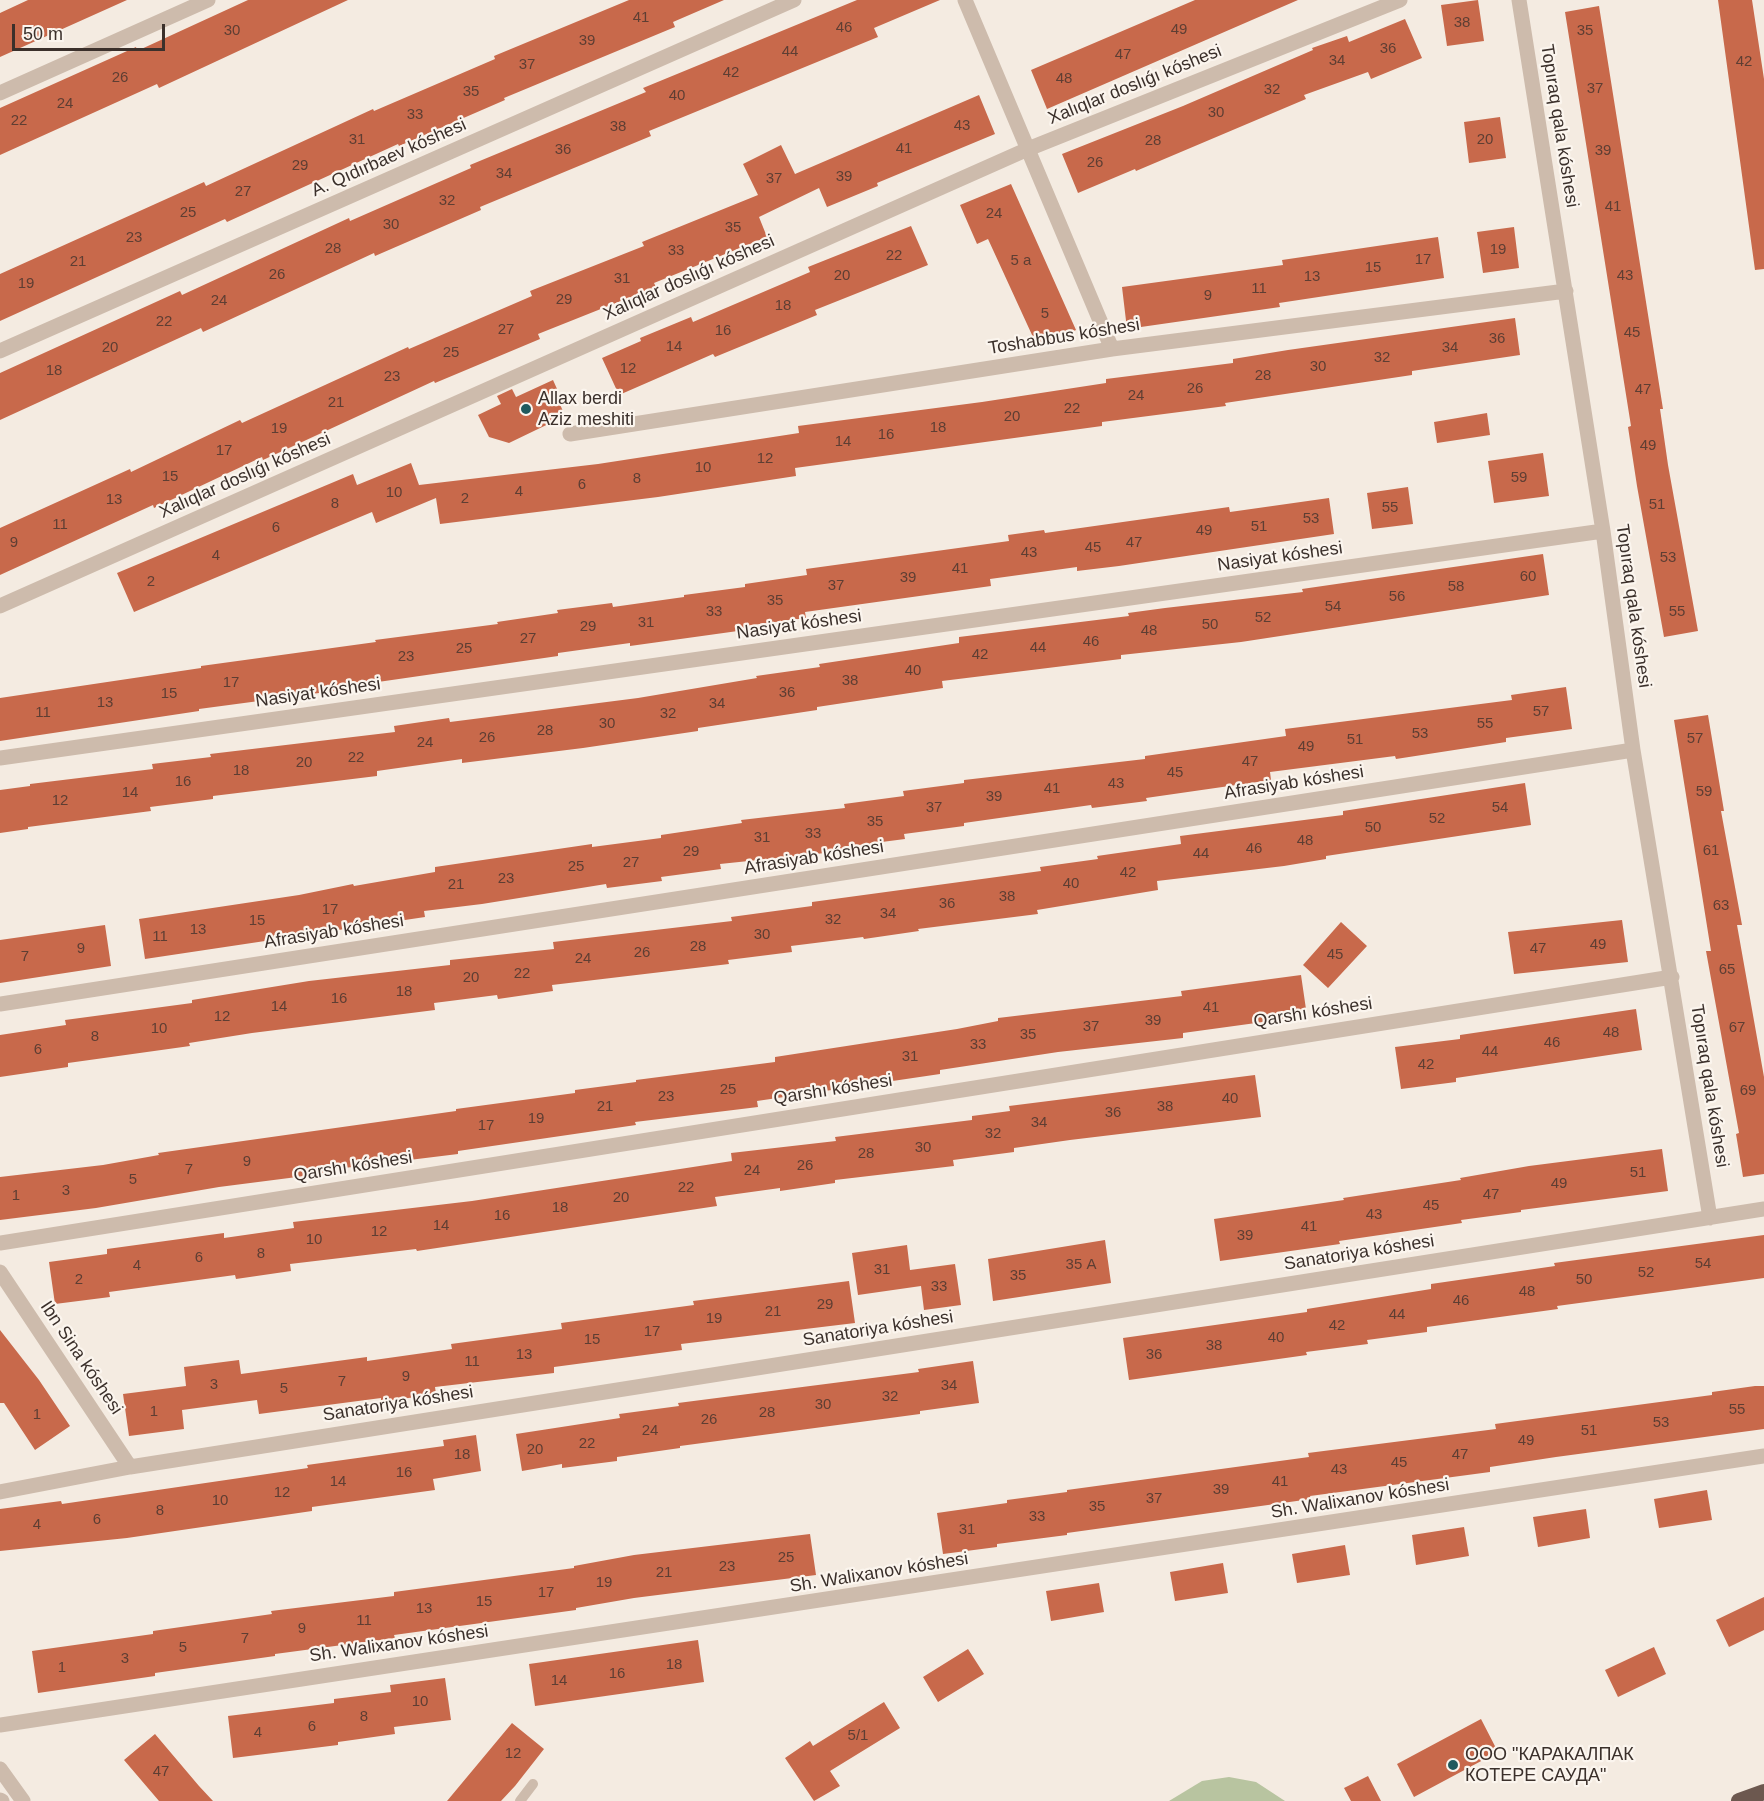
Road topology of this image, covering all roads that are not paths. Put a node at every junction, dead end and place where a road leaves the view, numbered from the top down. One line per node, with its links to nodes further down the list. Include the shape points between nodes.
1 (208, 0): 6 (street)
2 (794, 0): 10 (street, A. Qıdırbaev kóshesi)
3 (965, 0): 7 (street)
4 (1400, 0): 7 (street, Xalıqlar doslıǵı kóshesi)
5 (1519, 0): 8 (street, Topıraq qala kóshesi)
6 (0, 93)
7 (1028, 149): 9 (street); 13 (street, Xalıqlar doslıǵı kóshesi)
8 (1566, 291): 9 (street, Toshabbus kóshesi); 12 (street, Topıraq qala kóshesi)
9 (1112, 349): 11 (street, Toshabbus kóshesi)
10 (0, 351)
11 (570, 434)
12 (1604, 531): 14 (street, Topıraq qala kóshesi); 15 (street, Nasiyat kóshesi)
13 (0, 606)
14 (1634, 750): 16 (street, Topıraq qala kóshesi); 17 (street, Afrasiyab kóshesi)
15 (0, 758)
16 (1672, 977): 19 (street, Topıraq qala kóshesi); 20 (street, Qarshı kóshesi)
17 (0, 1004)
18 (1764, 1209): 19 (street, Sanatoriya kóshesi)
19 (1710, 1218): 23 (street, Sanatoriya kóshesi)
20 (0, 1243)
21 (0, 1272): 23 (street, Ibn Sina kóshesi)
22 (1764, 1456): 25 (street, Sh. Walixanov kóshesi)
23 (129, 1467): 24 (street, Sanatoriya kóshesi)
24 (0, 1492)
25 (0, 1725)
26 (0, 1769): 29 (street)
27 (533, 1784): 30 (lane)
28 (1764, 1792): 31 (highway)
29 (23, 1801)
30 (520, 1801)
31 (1739, 1801)

